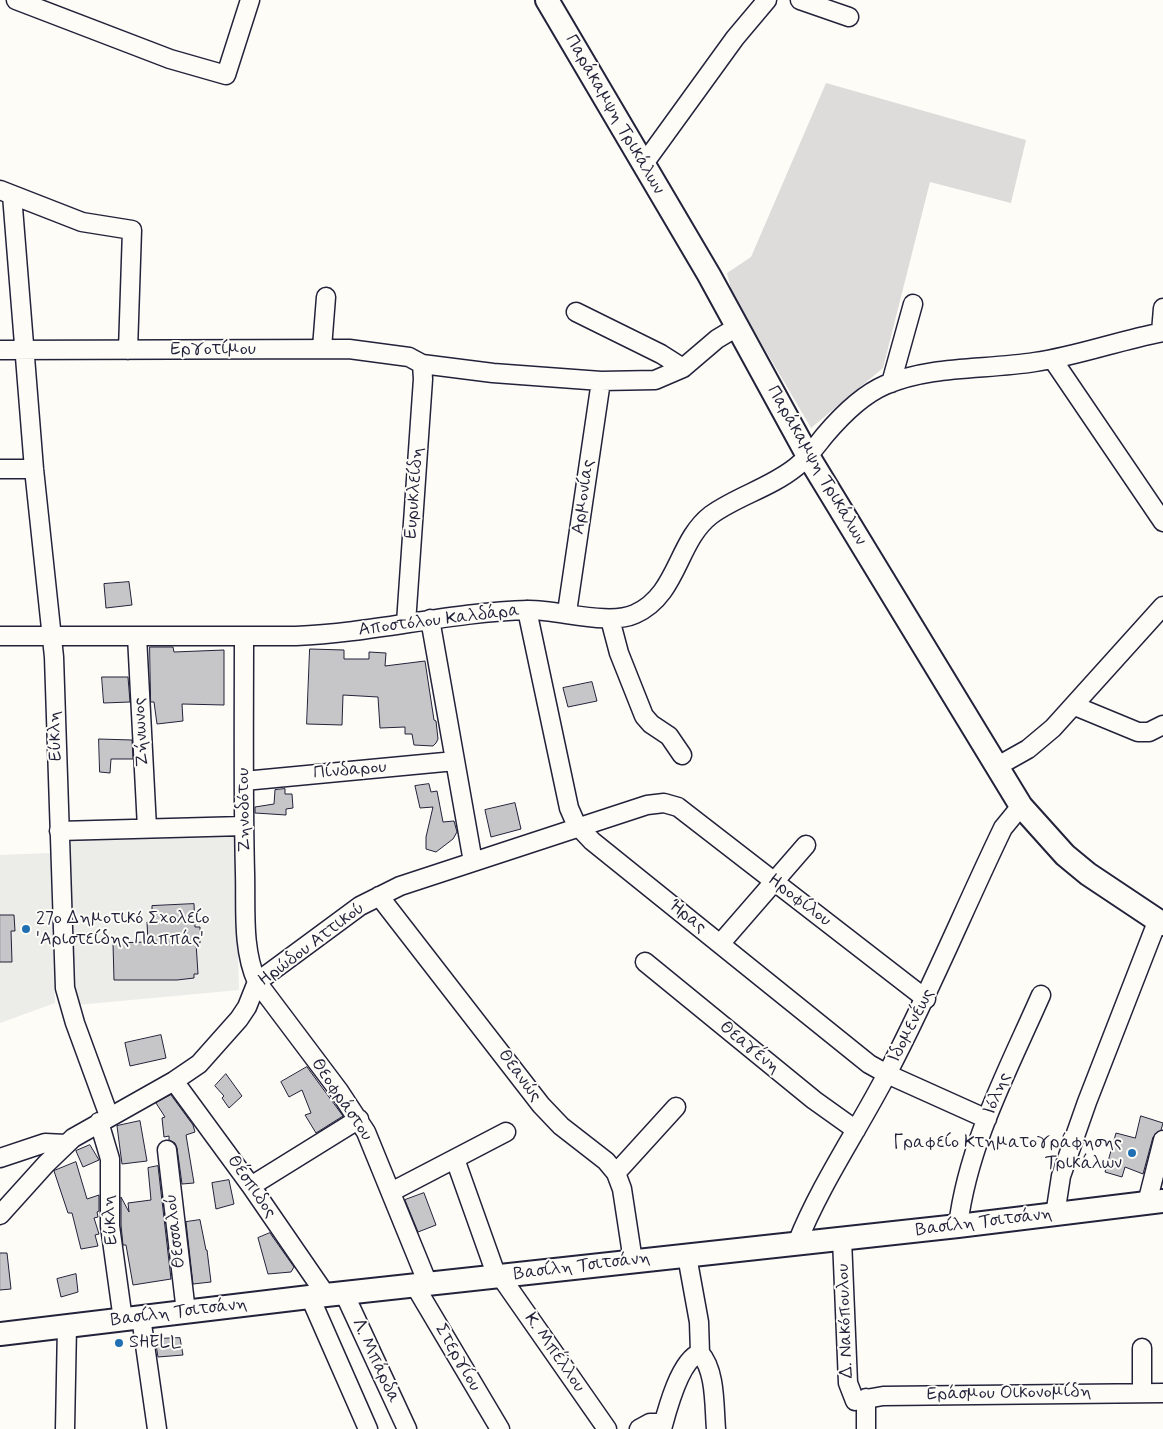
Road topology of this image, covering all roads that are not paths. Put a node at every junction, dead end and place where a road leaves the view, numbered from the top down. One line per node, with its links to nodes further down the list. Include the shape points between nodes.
1 (16, 0): 2 (street, via 170,59 226,75)
2 (250, 0)
3 (547, 0): 7 (main road, Παράκαμψη Τρικάλων)
4 (767, 0): 7 (street, via 735,38)
5 (800, 0): 6 (street)
6 (849, 17)
7 (643, 164): 13 (main road, Παράκαμψη Τρικάλων)
8 (6, 192): 17 (street, Εύκλη); 18 (street, via 82,222 132,230)
9 (326, 297): 15 (street)
10 (914, 304): 23 (street)
11 (1163, 308): 14 (street)
12 (576, 312): 21 (street)
13 (737, 327): 21 (street, Εργοτίμου, via 717,339); 24 (main road, Παράκαμψη Τρικάλων)
14 (1162, 332): 19 (street, Αποστόλου Καλδάρα)
15 (322, 348): 18 (street, Εργοτίμου); 20 (street, Εργοτίμου, via 390,352 416,358)
16 (0, 350): 17 (street, Εργοτίμου)
17 (26, 350): 18 (street, Εργοτίμου); 26 (street, Εύκλη)
18 (128, 350)
19 (1053, 360): 23 (street, Αποστόλου Καλδάρα, via 929,372); 27 (street)
20 (422, 364): 22 (street, Εργοτίμου); 33 (street, Ευρυκλείδη)
21 (683, 368): 22 (street, Εργοτίμου, via 655,380)
22 (601, 381): 30 (street, Αρμονίας)
23 (891, 383): 24 (street, Αποστόλου Καλδάρα, via 872,392 849,410)
24 (808, 456): 32 (street, Αποστόλου Καλδάρα, via 782,476 706,519 656,600 637,613); 42 (main road, Παράκαμψη Τρικάλων)
25 (0, 468): 26 (street)
26 (34, 469): 35 (street, Εύκλη)
27 (1163, 522)
28 (1163, 606): 38 (street)
29 (527, 610): 30 (street, Αποστόλου Καλδάρα); 31 (street, Αποστόλου Καλδάρα); 48 (street, Ήρας, via 570,808)
30 (567, 612): 32 (street, Αποστόλου Καλδάρα)
31 (430, 619): 33 (street, Αποστόλου Καλδάρα); 41 (street)
32 (610, 619): 40 (street, via 619,653 644,716 670,736)
33 (406, 623): 37 (street, Αποστόλου Καλδάρα, via 314,635)
34 (0, 636): 35 (street, Αποστόλου Καλδάρα)
35 (52, 636): 36 (street, Αποστόλου Καλδάρα); 49 (street, Εύκλη)
36 (137, 636): 37 (street, Αποστόλου Καλδάρα); 47 (street, Ζήνωνος)
37 (244, 637): 43 (street, Ζηνοδότου)
38 (1075, 706): 39 (street, via 1138,732 1149,732); 42 (street, via 1028,750)
39 (1163, 725)
40 (682, 755)
41 (455, 761): 43 (street, Πίνδαρου); 51 (street)
42 (996, 768): 45 (main road, Παράκαμψη Τρικάλων)
43 (244, 781): 46 (street, Ζηνοδότου)
44 (671, 804): 48 (street, Ηρώδου Αττικού, via 647,805); 52 (street, Ηροφίλου)
45 (1021, 806): 54 (main road, Παράκαμψη Τρικάλων, via 1065,855 1088,874); 59 (street, Ιδομενέως, via 1008,820 995,844)
46 (244, 826): 47 (street); 57 (street, Ζηνοδότου, via 247,942)
47 (147, 828): 49 (street)
48 (579, 828): 51 (street, Ηρώδου Αττικού); 55 (street, Ήρας)
49 (59, 831): 63 (street, Εύκλη, via 65,988)
50 (806, 845): 52 (street)
51 (473, 862): 53 (street, Ηρώδου Αττικού)
52 (774, 882): 55 (street); 59 (street, Ηροφίλου)
53 (379, 896): 57 (street, Ηρώδου Αττικού, via 342,918); 73 (street, Θεανώς, via 541,1105)
54 (1161, 918): 78 (street, via 1064,1166)
55 (720, 944): 60 (street, Ήρας, via 856,1054)
56 (645, 962): 66 (street, Θεαγένη, via 814,1100)
57 (257, 982): 61 (street, Ηρώδου Αττικού, via 246,1007 217,1046 192,1070); 64 (street, Θεοφράστου)
58 (1040, 995): 65 (street, Ιόλης)
59 (926, 999): 60 (street, Ιδομενέως)
60 (887, 1074): 65 (street, Ήρας); 66 (street, Ιδομενέως)
61 (174, 1081): 63 (street, Ηρώδου Αττικού); 74 (street, Θέσπιδος)
62 (676, 1107): 73 (street)
63 (104, 1119): 69 (street, Ηρώδου Αττικού); 88 (street, Εύκλη, via 110,1159 111,1233)
64 (359, 1120): 74 (street); 75 (street, Θεοφράστου)
65 (987, 1120): 79 (street, Ιόλης, via 966,1177)
66 (856, 1130): 81 (street, Ιδομενέως, via 822,1188)
67 (506, 1132): 72 (street)
68 (1163, 1140): 76 (street)
69 (66, 1144): 71 (street, via 45,1143); 77 (street, Ηρώδου Αττικού)
70 (167, 1150): 87 (street, Θεσσαλού)
71 (0, 1158)
72 (455, 1159): 75 (street); 84 (street, Κ. Μπέλλου)
73 (616, 1173): 83 (street, Θεανώς, via 624,1199)
74 (251, 1186): 86 (street, Θέσπιδος)
75 (391, 1192): 85 (street, Θεοφράστου)
76 (1155, 1202): 78 (main road, Βασίλη Τσιτσάνη)
77 (0, 1215)
78 (1055, 1215): 79 (main road, Βασίλη Τσιτσάνη)
79 (958, 1226): 80 (main road, Βασίλη Τσιτσάνη)
80 (842, 1238): 81 (main road, Βασίλη Τσιτσάνη); 95 (street, Δ. Νακόπουλου, via 848,1383)
81 (797, 1243): 82 (main road, Βασίλη Τσιτσάνη)
82 (686, 1256): 83 (main road, Βασίλη Τσιτσάνη); 92 (street, via 699,1322)
83 (634, 1261): 84 (main road, Βασίλη Τσιτσάνη)
84 (499, 1277): 85 (main road, Βασίλη Τσιτσάνη); 102 (street, Κ. Μπέλλου)
85 (422, 1285): 86 (main road, Βασίλη Τσιτσάνη); 101 (street, Στεργίου)
86 (327, 1295): 87 (main road, Βασίλη Τσιτσάνη); 99 (street); 100 (street, Λ. Μπάρδα)
87 (186, 1312): 88 (main road, Βασίλη Τσιτσάνη)
88 (132, 1319): 89 (main road, Βασίλη Τσιτσάνη); 98 (street, Εύκλη)
89 (68, 1326): 90 (main road, Βασίλη Τσιτσάνη); 97 (street)
90 (0, 1334)
91 (1142, 1348): 93 (street)
92 (700, 1353): 96 (street, via 691,1358 684,1369); 104 (street, via 710,1373)
93 (1142, 1393): 94 (street, Εράσμου Οικονομίδη); 95 (street, Εράσμου Οικονομίδη, via 883,1396)
94 (1163, 1393)
95 (860, 1400): 105 (street, Δ. Νακόπουλου)
96 (662, 1426): 103 (street, via 650,1423)
97 (65, 1429)
98 (157, 1429)
99 (368, 1429)
100 (407, 1429)
101 (500, 1429)
102 (607, 1429)
103 (639, 1429)
104 (716, 1429)
105 (866, 1429)

